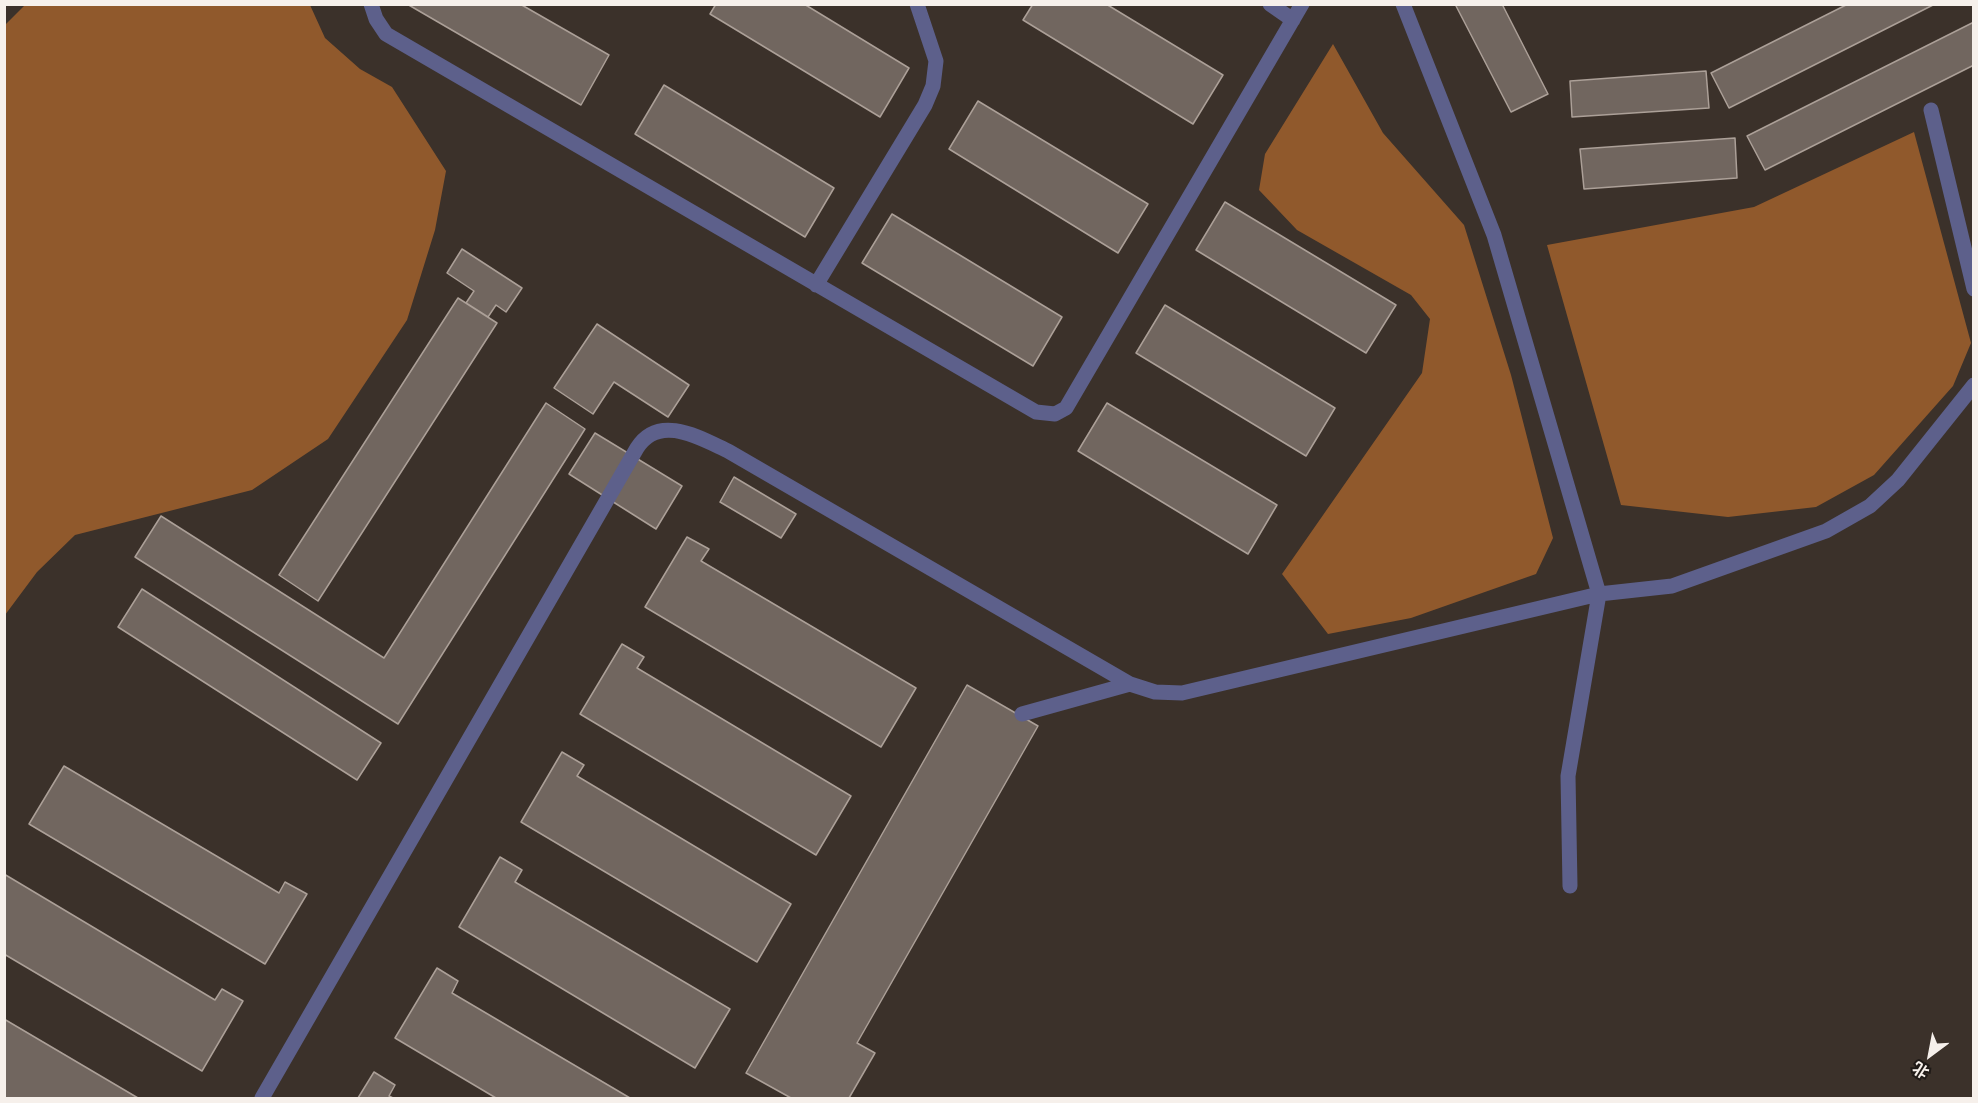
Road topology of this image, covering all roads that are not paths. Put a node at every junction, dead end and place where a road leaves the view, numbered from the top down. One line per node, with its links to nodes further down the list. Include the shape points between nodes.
1 (371, 4): 8 (lane, via 386,34)
2 (917, 4): 8 (lane, via 936,61 933,86)
3 (1270, 4): 6 (lane)
4 (1302, 4): 6 (lane)
5 (1403, 4): 11 (lane, via 1494,235)
6 (1293, 20): 8 (lane, via 1066,408 1054,414 1036,412)
7 (1931, 110): 9 (lane)
8 (816, 285)
9 (1974, 289)
10 (1974, 385): 11 (lane, via 1898,480 1870,506 1826,531 1672,586)
11 (1599, 594): 12 (lane, via 1182,693 1155,692); 14 (lane, via 1568,776)
12 (1130, 684): 13 (lane); 15 (lane, via 728,451 686,432 648,435)
13 (1022, 714)
14 (1570, 886)
15 (262, 1098)

